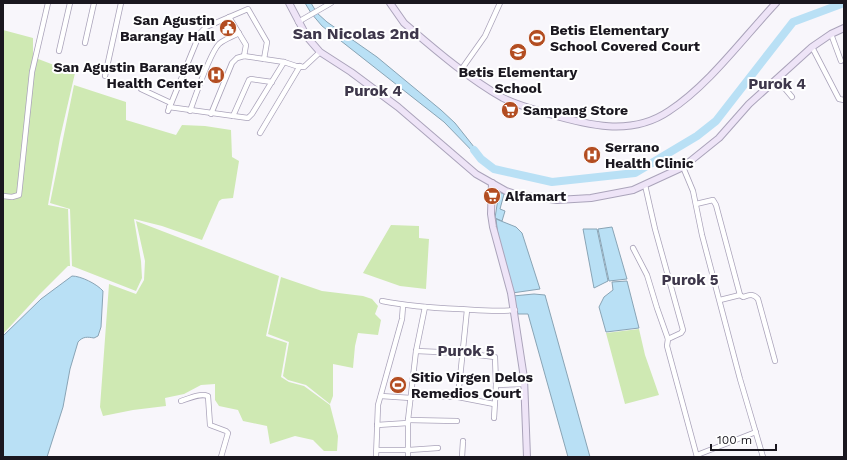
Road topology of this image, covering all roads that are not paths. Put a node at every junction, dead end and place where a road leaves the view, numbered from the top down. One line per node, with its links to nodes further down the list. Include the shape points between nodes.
1 (48, 3): 39 (street, via 32,72 19,195)
2 (70, 3): 17 (street)
3 (94, 3): 15 (street)
4 (121, 3): 25 (street)
5 (289, 3): 11 (street)
6 (331, 3): 11 (street)
7 (390, 3): 24 (street, via 404,23)
8 (500, 3): 24 (street, via 485,36)
9 (776, 3): 24 (street, via 707,78 670,111 644,123 606,126 575,122 504,98)
10 (229, 16): 13 (street); 20 (street, via 248,9 267,42); 31 (street, via 206,27 200,33)
11 (298, 22): 18 (street)
12 (844, 28): 14 (street)
13 (239, 33): 19 (street, via 246,45); 32 (street, via 216,47)
14 (831, 34): 16 (street); 21 (street)
15 (85, 43)
16 (812, 47): 26 (street); 30 (street, via 839,99)
17 (59, 51)
18 (320, 52): 23 (street, via 309,64); 37 (street, via 398,107 476,174)
19 (244, 56): 20 (street); 33 (street, via 232,63)
20 (264, 59): 22 (street)
21 (842, 61)
22 (284, 62): 23 (street); 27 (street)
23 (300, 66): 35 (street)
24 (461, 70)
25 (105, 76)
26 (777, 79): 29 (street); 36 (street, via 749,104 720,138)
27 (272, 82): 34 (street, via 250,117); 34 (street, via 249,80)
28 (141, 89): 31 (street)
29 (792, 97)
30 (844, 100)
31 (169, 107): 32 (street)
32 (190, 111): 33 (street)
33 (211, 114): 34 (street)
34 (233, 116)
35 (260, 133)
36 (683, 167): 38 (street); 40 (street)
37 (492, 183): 38 (street, via 519,195 557,200 591,198 633,190); 48 (street, via 493,227)
38 (645, 185): 49 (street, via 683,330)
39 (3, 196)
40 (696, 204): 42 (street, via 712,200 716,205); 43 (street)
41 (633, 248): 49 (street, via 647,275)
42 (740, 295): 43 (street); 52 (street, via 756,296 758,299)
43 (720, 300): 64 (street)
44 (382, 301): 45 (street)
45 (403, 306): 46 (street); 55 (street, via 402,319)
46 (425, 307): 47 (street); 50 (street)
47 (467, 310): 48 (street); 51 (street)
48 (515, 310): 53 (street)
49 (668, 338): 70 (street, via 667,346)
50 (416, 351): 51 (street); 56 (street)
51 (462, 353): 54 (street, via 495,357); 57 (street)
52 (775, 360)
53 (524, 384): 54 (street); 75 (street)
54 (496, 385): 59 (street)
55 (381, 396): 56 (street); 63 (street)
56 (411, 397): 57 (street); 62 (street)
57 (458, 398): 59 (street)
58 (181, 401): 71 (street, via 208,396 210,425 228,431)
59 (494, 404): 60 (street)
60 (494, 418)
61 (457, 421): 62 (street)
62 (408, 422): 63 (street); 68 (street)
63 (377, 425): 67 (street)
64 (756, 432): 69 (street); 77 (street)
65 (463, 441): 74 (street)
66 (438, 448): 68 (street)
67 (377, 450): 68 (street); 72 (street)
68 (409, 450): 73 (street)
69 (711, 450): 70 (street); 76 (street)
70 (697, 456)
71 (221, 457)
72 (376, 457)
73 (408, 457)
74 (462, 457)
75 (528, 457)
76 (713, 457)
77 (763, 457)

